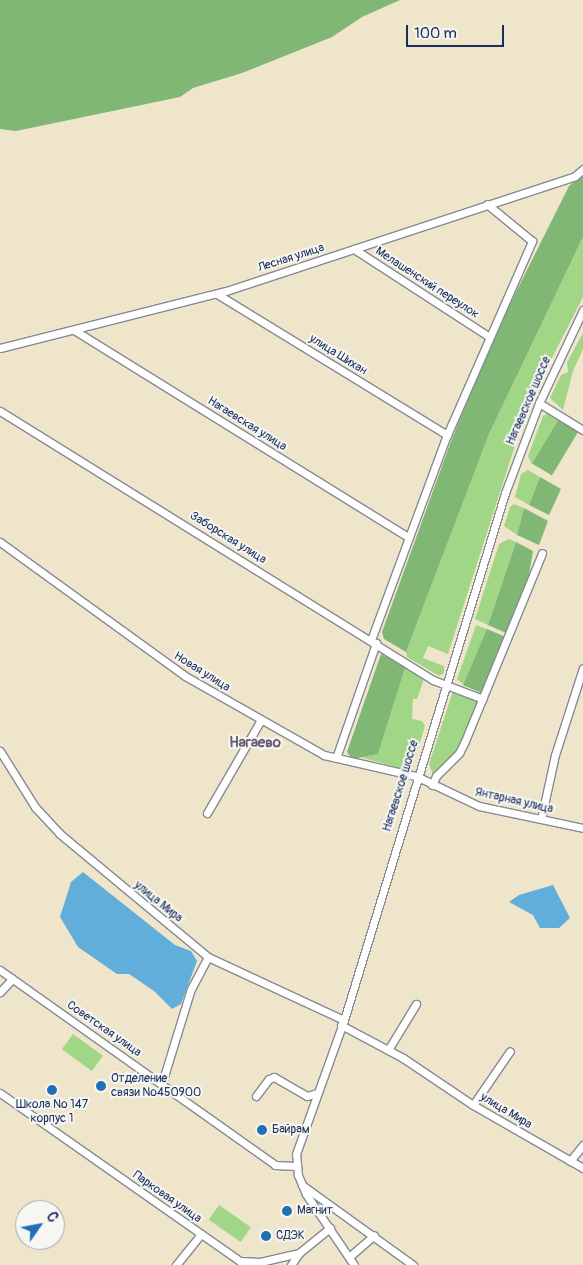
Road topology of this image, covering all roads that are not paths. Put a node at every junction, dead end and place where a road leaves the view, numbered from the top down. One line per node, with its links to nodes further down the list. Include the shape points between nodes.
1 (583, 169): 2 (street, Лесная улица, via 575,176)
2 (487, 204): 3 (street, Лесная улица); 7 (street, via 532,241)
3 (354, 250): 4 (street, Лесная улица); 7 (street, Мелашенский переулок)
4 (217, 294): 6 (street, Лесная улица); 12 (street, улица Шихан)
5 (583, 310): 9 (street, Нагаевское шоссе)
6 (74, 330): 8 (street, Лесная улица); 13 (street, Нагаевская улица)
7 (488, 336): 12 (street)
8 (0, 348)
9 (538, 403): 11 (street); 18 (street, Нагаевское шоссе, via 505,493)
10 (0, 411): 16 (street, Заборская улица)
11 (583, 430)
12 (447, 435): 13 (street)
13 (408, 537): 16 (street)
14 (0, 542): 20 (street, Новая улица, via 178,671)
15 (542, 553): 19 (street)
16 (373, 641): 18 (street, Заборская улица, via 433,680); 22 (street)
17 (583, 668): 26 (street, via 555,754)
18 (445, 683): 19 (street, Заборская улица); 23 (street, Нагаевское шоссе)
19 (483, 699): 24 (street, via 459,753 436,776)
20 (262, 720): 22 (street, Новая улица, via 324,755); 25 (street)
21 (0, 751): 28 (street, улица Мира, via 34,807 60,834)
22 (336, 758): 23 (street, Новая улица)
23 (416, 776): 24 (street, Янтарная улица); 33 (street, Нагаевское шоссе)
24 (432, 785): 26 (street, Янтарная улица, via 479,806)
25 (207, 813)
26 (541, 820): 27 (street, Янтарная улица)
27 (583, 828)
28 (208, 957): 33 (street, улица Мира); 36 (street, via 191,989)
29 (0, 970): 30 (street, Советская улица)
30 (12, 979): 31 (street); 36 (street, Советская улица)
31 (0, 992)
32 (416, 1004): 34 (street)
33 (342, 1022): 34 (street, улица Мира); 38 (street, Нагаевское шоссе)
34 (388, 1050): 40 (street, улица Мира)
35 (510, 1051): 40 (street)
36 (162, 1084): 43 (street, Советская улица, via 275,1165)
37 (0, 1093): 47 (street, Парковая улица)
38 (317, 1093): 39 (street, via 307,1096 274,1077); 43 (street, Нагаевское шоссе, via 296,1154)
39 (256, 1096)
40 (473, 1105): 42 (street, улица Мира)
41 (583, 1145): 42 (street)
42 (570, 1161): 44 (street, улица Мира)
43 (296, 1166): 45 (street, Нагаевское шоссе)
44 (583, 1168)
45 (301, 1184): 46 (street, Нагаевское шоссе); 48 (street)
46 (330, 1228): 49 (street, Парковая улица); 50 (street, Нагаевское шоссе)
47 (201, 1234): 49 (street, Парковая улица, via 240,1261 260,1262); 51 (street)
48 (374, 1234): 50 (street); 54 (street)
49 (299, 1253): 52 (street)
50 (349, 1257): 53 (street, Нагаевское шоссе)
51 (176, 1265)
52 (291, 1265)
53 (354, 1265)
54 (413, 1265)

